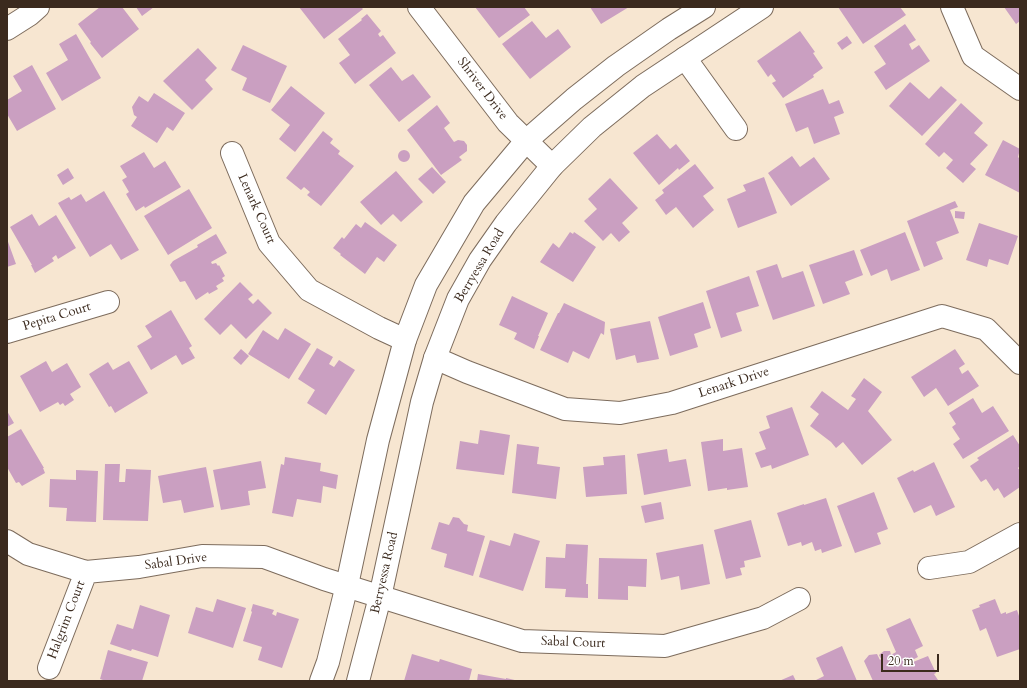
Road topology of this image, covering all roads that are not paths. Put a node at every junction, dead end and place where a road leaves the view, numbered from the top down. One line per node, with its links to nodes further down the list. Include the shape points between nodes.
1 (38, 7): 6 (street)
2 (419, 7): 10 (street, Shriver Drive, via 508,123)
3 (704, 7): 10 (street, via 616,66)
4 (762, 7): 7 (street, Berryessa Road)
5 (952, 7): 8 (street, via 973,56)
6 (7, 29)
7 (685, 58): 9 (street); 12 (street, Berryessa Road, via 643,86 592,127)
8 (1020, 89)
9 (736, 129)
10 (526, 140): 12 (street, Shriver Drive); 15 (street, via 474,204 426,285)
11 (232, 152): 15 (street, Lenark Court, via 269,243 309,290)
12 (552, 166): 16 (street, Berryessa Road, via 480,260 458,299)
13 (108, 302): 14 (street, Pepita Court)
14 (7, 332)
15 (405, 340): 22 (street, via 378,440)
16 (435, 358): 17 (street, Lenark Drive, via 565,409 620,413 672,403 942,316 986,329); 23 (street, Berryessa Road, via 422,402)
17 (1020, 363)
18 (1020, 534): 20 (street, via 970,562)
19 (7, 541): 21 (street, Sabal Drive, via 28,554)
20 (929, 568)
21 (86, 572): 22 (street, Sabal Drive, via 139,567 202,556 264,557); 25 (street, Halgrim Court)
22 (347, 585): 23 (street, Sabal Court); 26 (street)
23 (380, 597): 24 (street, Sabal Court, via 522,641 666,646 763,618); 27 (street, Berryessa Road)
24 (799, 599)
25 (49, 668)
26 (321, 681)
27 (358, 681)

